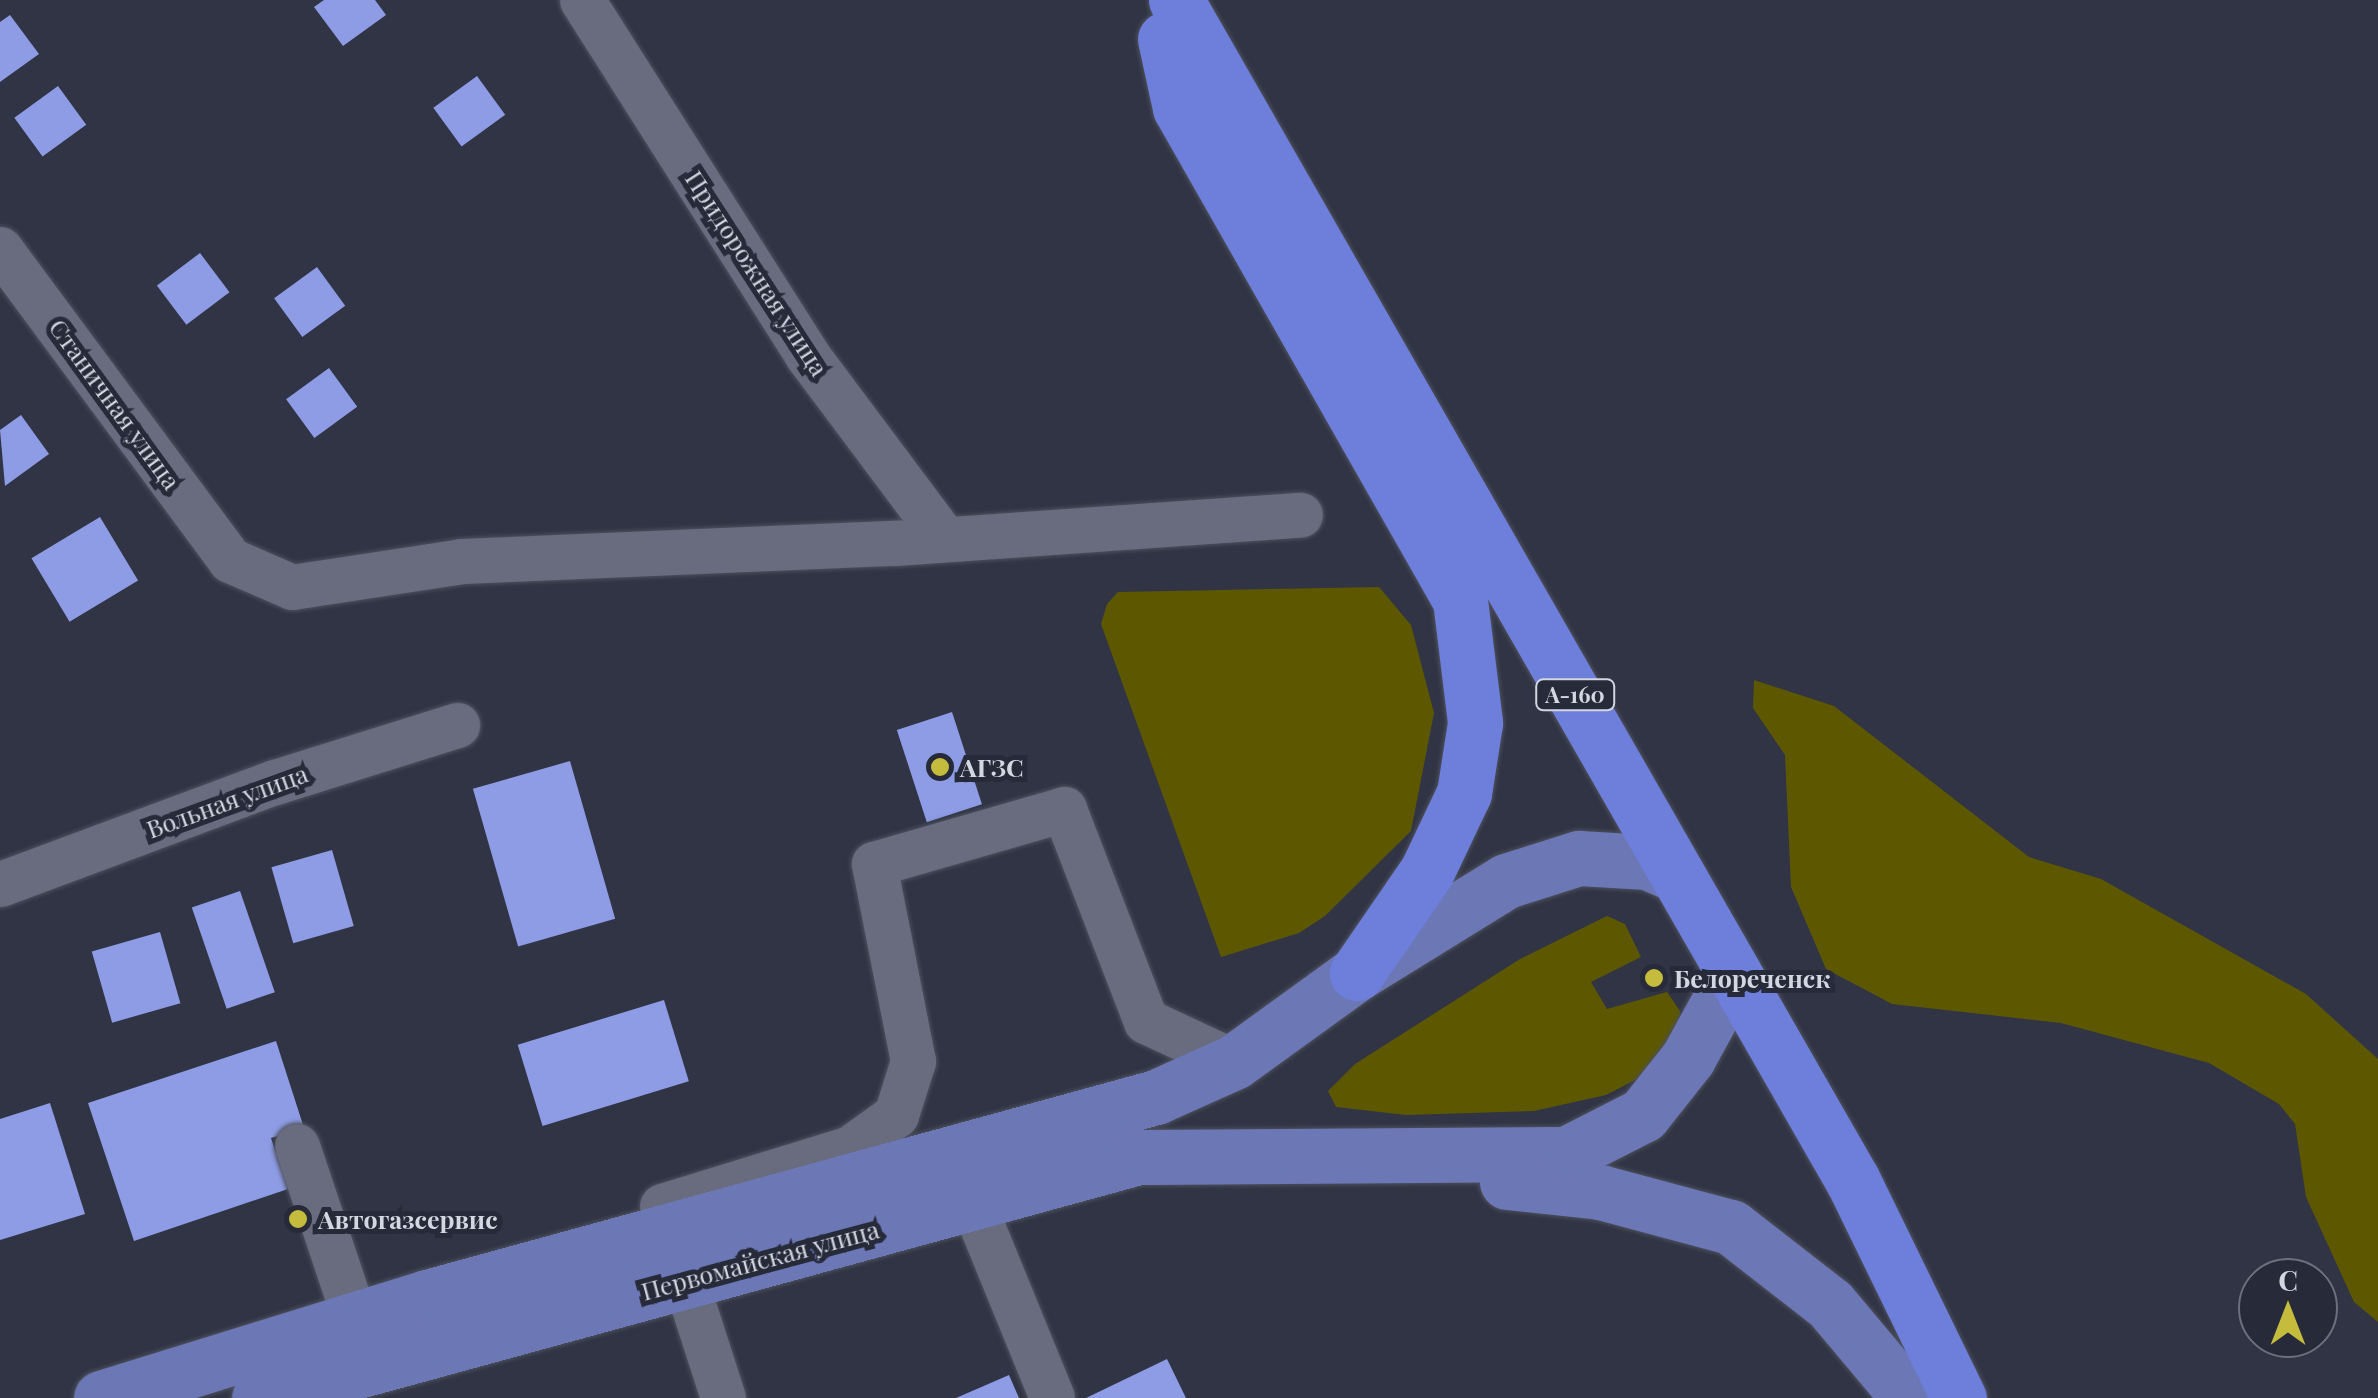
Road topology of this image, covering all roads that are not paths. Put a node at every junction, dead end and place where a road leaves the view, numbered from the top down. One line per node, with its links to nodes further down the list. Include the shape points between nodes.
1 (582, 0): 5 (street, Придорожная улица, via 807,355)
2 (1161, 13): 7 (highway, А-160); 9 (highway, via 1180,108 1460,600 1475,722 1464,793 1427,870)
3 (0, 249): 5 (street, Станичная улица, via 230,560 292,587 462,560)
4 (1300, 515): 5 (street)
5 (944, 538)
6 (456, 725): 8 (street, Вольная улица, via 274,782)
7 (1662, 868): 9 (main road, Первомайская улица, via 1579,858 1506,881); 10 (highway, А-160)
8 (0, 884)
9 (1357, 973): 11 (main road, Первомайская улица)
10 (1729, 986): 13 (main road, via 1644,1116 1566,1154); 23 (highway, А-160); 24 (highway, А-160, via 1853,1181)
11 (1234, 1062): 16 (main road, Первомайская улица, via 1156,1096); 16 (street, via 1146,1021 1064,809 893,858 874,864 913,1061 896,1115 850,1148 468,1265)
12 (296, 1146): 17 (street)
13 (1266, 1157): 14 (main road, Первомайская улица, via 1139,1157); 22 (main road, via 1600,1192 1730,1227 1830,1304)
14 (973, 1204): 15 (main road, Первомайская улица); 21 (street)
15 (685, 1280): 18 (main road, Первомайская улица); 20 (street)
16 (427, 1297): 17 (main road, Первомайская улица)
17 (355, 1319): 19 (main road, Первомайская улица)
18 (293, 1394)
19 (101, 1398)
20 (723, 1398)
21 (1052, 1398)
22 (1909, 1398)
23 (1920, 1398)
24 (1959, 1398)

